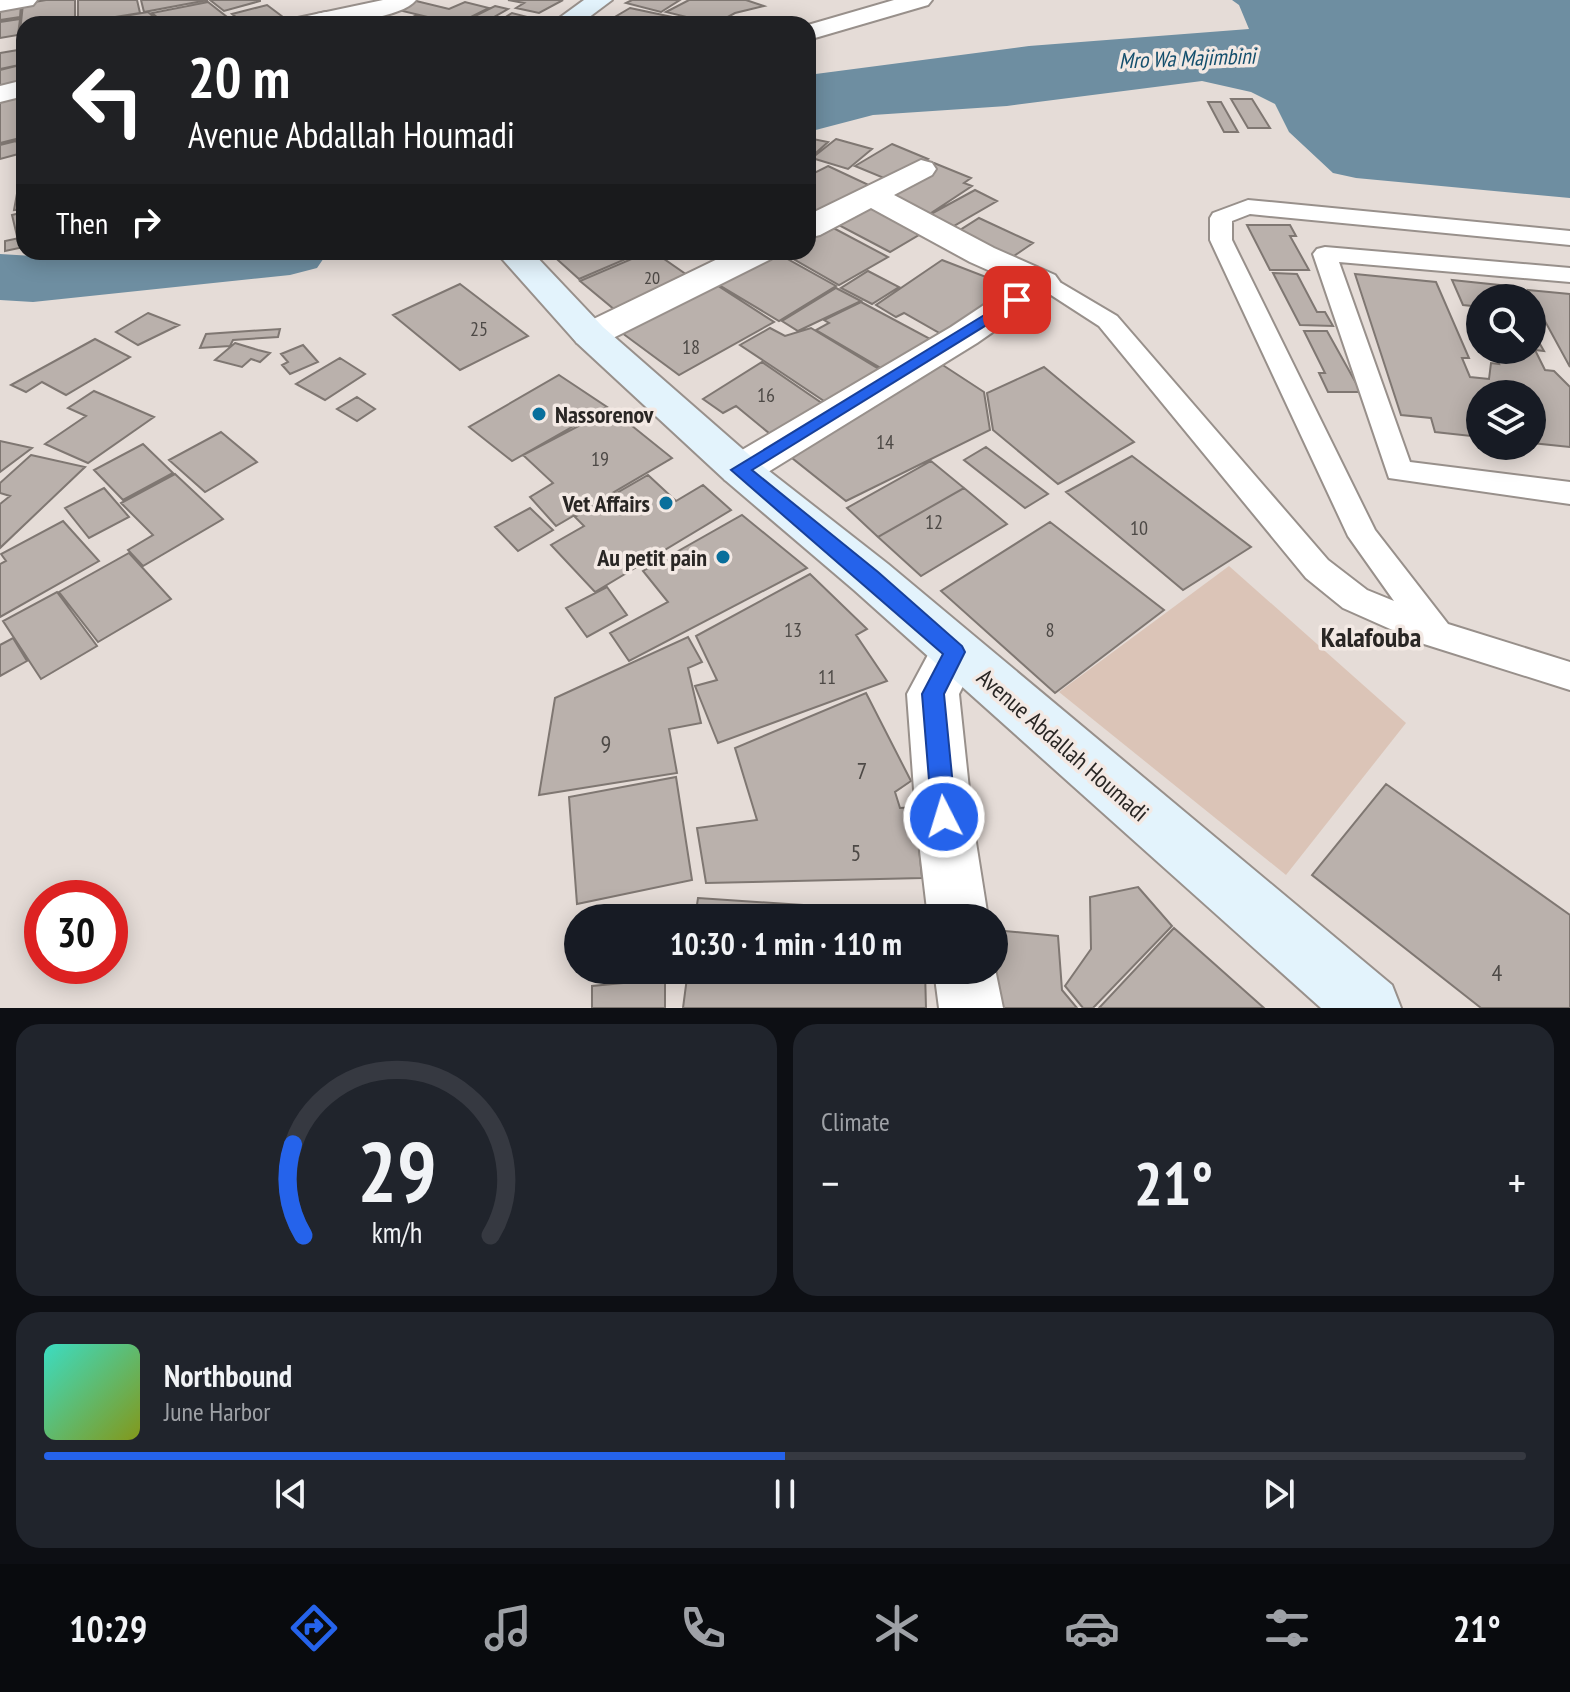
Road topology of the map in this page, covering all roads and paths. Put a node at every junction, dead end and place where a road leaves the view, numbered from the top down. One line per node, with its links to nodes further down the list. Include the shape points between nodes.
1 (25, 0): 5 (street)
2 (404, 0): 6 (street)
3 (600, 0): 7 (main road)
4 (920, 0): 8 (street)
5 (0, 4)
6 (324, 16)
7 (575, 16)
8 (816, 31)
9 (921, 169): 10 (street)
10 (872, 196): 11 (street); 16 (street)
11 (816, 224)
12 (1570, 238): 20 (lane, via 1248,207 1221,218 1221,240 1363,536)
13 (520, 260): 17 (main road, Avenue Abdallah Houmadi)
14 (743, 260): 17 (street)
15 (1570, 275): 19 (lane, via 1325,254 1399,471)
16 (1043, 282): 18 (street); 20 (lane, via 1108,321 1317,569 1355,599)
17 (590, 335): 18 (main road, Avenue Abdallah Houmadi)
18 (740, 470): 21 (main road, Avenue Abdallah Houmadi)
19 (1570, 493)
20 (1436, 634): 22 (lane)
21 (955, 652): 23 (street, via 933,694); 26 (main road, Avenue Abdallah Houmadi)
22 (1570, 676)
23 (956, 904)
24 (967, 984): 25 (street)
25 (971, 1008)
26 (1369, 1008)

